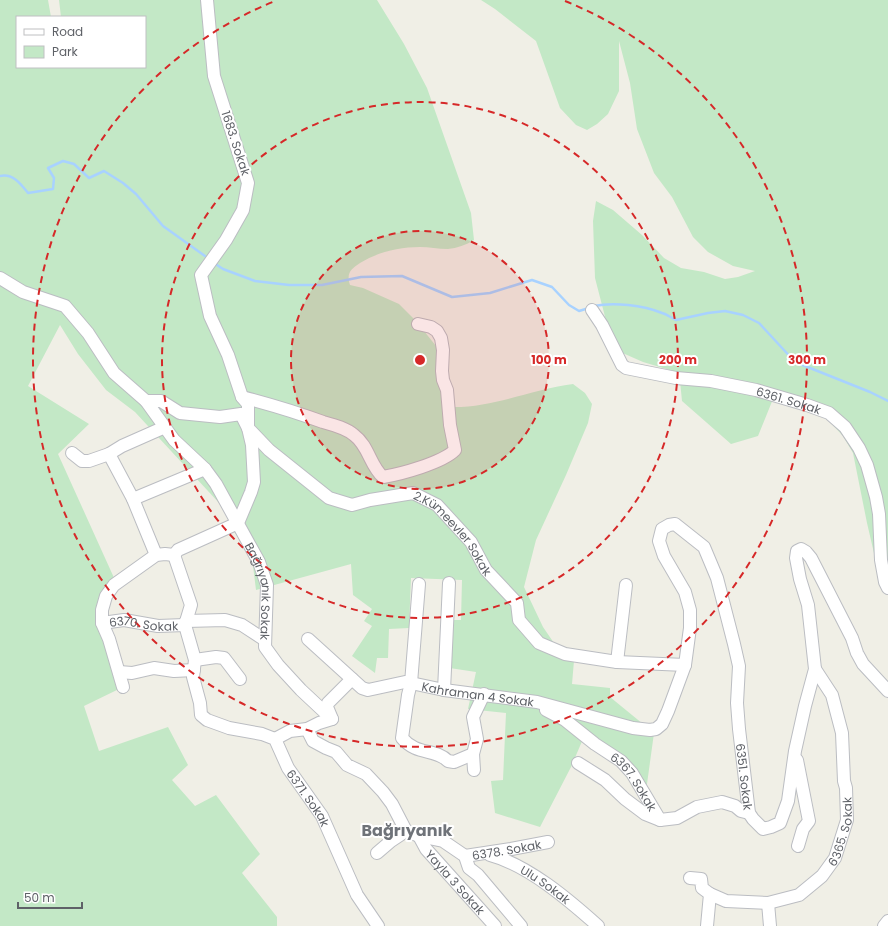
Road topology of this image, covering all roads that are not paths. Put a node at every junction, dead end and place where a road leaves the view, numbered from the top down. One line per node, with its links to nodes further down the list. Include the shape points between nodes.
1 (207, 0): 5 (street, 1683. Sokak, via 214,76 248,183 243,210 226,240 201,275 210,316 228,355)
2 (0, 278): 6 (street, Bağrıyanık Sokak, via 23,292 65,306 88,333 114,373)
3 (592, 310): 19 (street, 6361. Sokak, via 626,368 756,390 829,413 846,427 860,448 876,496 881,560)
4 (418, 324): 5 (street, via 431,327 441,338 443,380 447,390 455,450 422,467 383,477 377,472 363,444 354,434 278,406)
5 (242, 397): 8 (street, via 248,404)
6 (146, 401): 7 (street, Bağrıyanık Sokak); 8 (street, 2.Kümeevler Sokak, via 161,402 180,413 220,417 241,414)
7 (165, 427): 10 (street); 11 (street, Bağrıyanık Sokak, via 174,440)
8 (248, 428): 13 (street, via 252,445 254,482); 24 (street, 2.Kümeevler Sokak, via 268,450 329,498 352,505 413,493 437,505 471,542 486,570 517,602 520,620 539,643 565,654)
9 (72, 453): 10 (street, via 82,461)
10 (110, 454): 12 (street)
11 (205, 469): 12 (street); 13 (street, Bağrıyanık Sokak)
12 (133, 500): 14 (street)
13 (238, 523): 15 (street, via 178,550); 23 (street, Bağrıyanık Sokak, via 268,585)
14 (156, 555): 15 (street); 20 (street, via 114,585 106,596)
15 (174, 555): 21 (street, via 191,605)
16 (449, 583): 33 (street)
17 (419, 584): 31 (street)
18 (626, 585): 24 (street)
19 (888, 588)
20 (102, 623): 21 (street, 6370. Sokak, via 124,620 158,626); 28 (street)
21 (185, 623): 23 (street, 6370. Sokak, via 225,620 242,625); 25 (street)
22 (308, 639): 30 (street, Kahraman 4 Sokak)
23 (265, 640): 37 (street, Bağrıyanık Sokak, via 266,647 278,665)
24 (618, 662): 26 (street, 2.Kümeevler Sokak)
25 (194, 665): 28 (street, via 174,670 154,668 132,673); 29 (street, via 216,657 224,658); 39 (street, via 193,676 201,715 207,720 229,728)
26 (685, 665): 36 (street, Kahraman 4 Sokak, via 668,711 662,724 656,729 633,728); 44 (street, 6351. Sokak, via 690,610 685,592 664,556 659,541 662,529 675,524 704,547 717,578 734,644 739,666 737,703)
27 (815, 670): 34 (street, 6351. Sokak, via 808,605 796,558 797,552 801,549 811,558 863,664); 40 (street, 6351. Sokak); 55 (street, 6365. Sokak, via 832,695 842,733 848,820 835,858 822,876 799,895)
28 (119, 672): 32 (street)
29 (240, 679)
30 (352, 679): 31 (street, Kahraman 4 Sokak, via 368,690 404,682); 37 (street, via 328,703)
31 (411, 683): 33 (street, Kahraman 4 Sokak); 41 (street, via 402,738 407,744 454,762)
32 (123, 687)
33 (444, 690): 35 (street, Kahraman 4 Sokak)
34 (888, 691)
35 (484, 694): 36 (street, Kahraman 4 Sokak); 41 (street, via 473,717 477,739)
36 (521, 699): 45 (street, 6367. Sokak, via 565,720 621,761 632,773)
37 (332, 719): 38 (street)
38 (307, 729): 39 (street, via 290,731); 46 (street, via 313,741 336,752 347,765 366,774 392,804)
39 (275, 739): 57 (street, 6371. Sokak, via 288,768 322,816 357,895)
40 (795, 751): 44 (street, 6351. Sokak, via 788,801 780,823 763,829); 49 (street, via 809,821 803,829)
41 (473, 754): 43 (street)
42 (578, 763): 45 (street, via 604,780 645,814)
43 (474, 770)
44 (749, 813): 45 (street, 6367. Sokak, via 722,802 697,807 677,818)
45 (660, 820)
46 (406, 831): 47 (street); 50 (street)
47 (418, 836): 52 (street, via 443,841); 58 (street, Yayla 3 Sokak, via 426,849)
48 (548, 842): 51 (street, 6378. Sokak)
49 (798, 846)
50 (377, 853)
51 (488, 853): 52 (street, 6378. Sokak); 60 (street, Ulu Sokak, via 526,870)
52 (465, 856): 59 (street, via 469,868 478,875)
53 (690, 878): 54 (street, via 701,879 702,888)
54 (710, 894): 55 (street, 6365. Sokak, via 726,901); 61 (street)
55 (768, 904): 62 (street)
56 (888, 921): 63 (street)
57 (378, 926)
58 (495, 926)
59 (521, 926)
60 (598, 926)
61 (707, 926)
62 (770, 926)
63 (884, 926)

